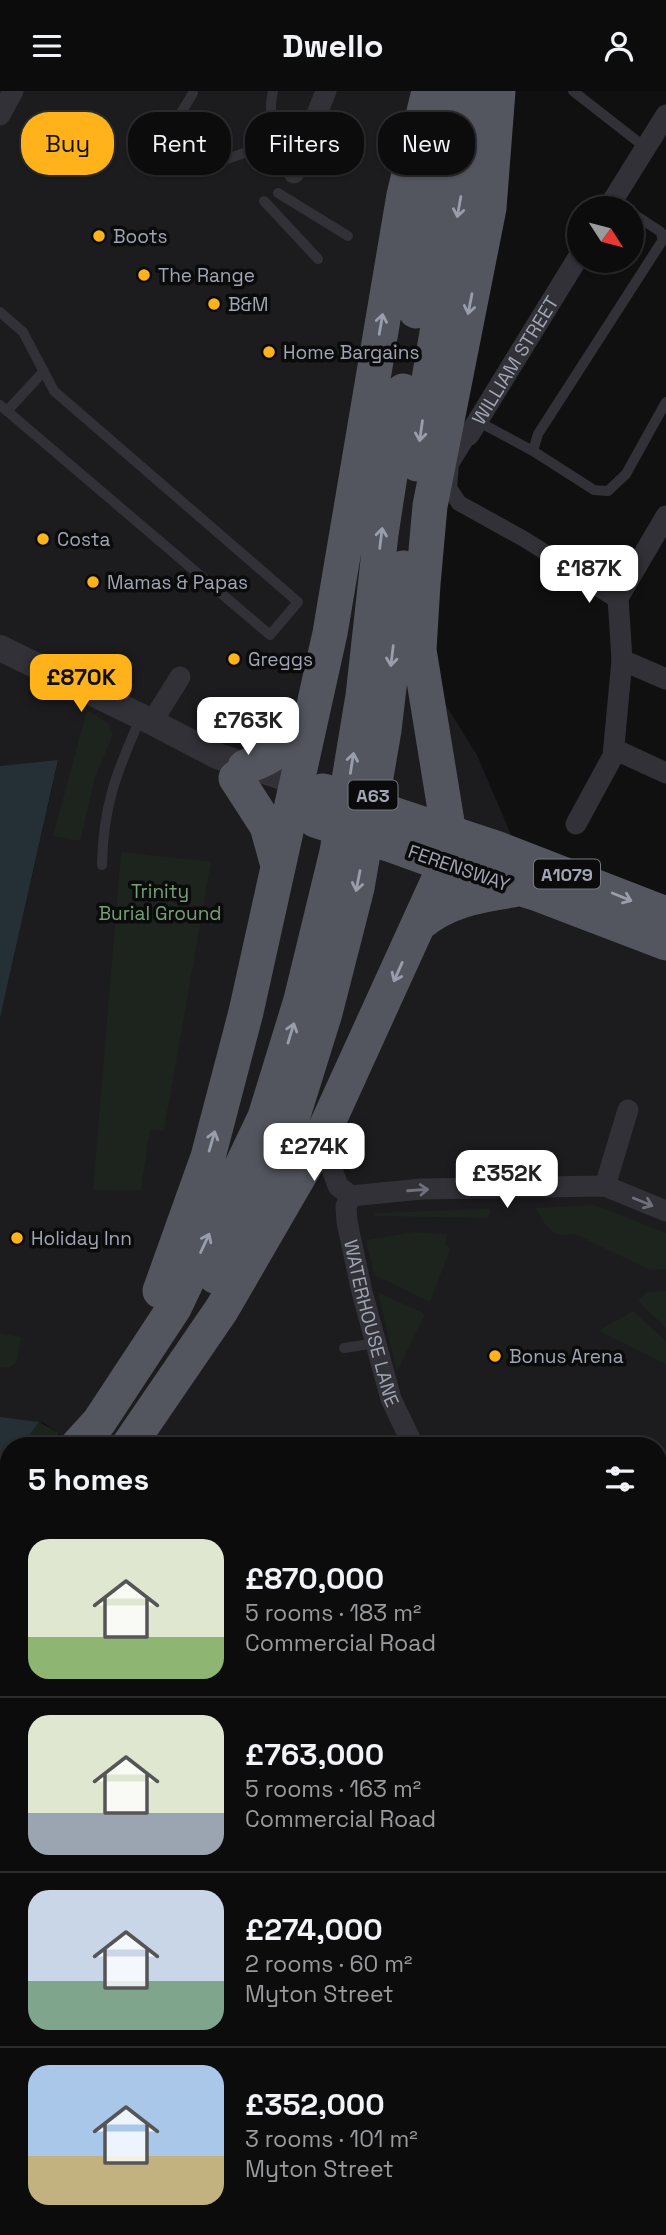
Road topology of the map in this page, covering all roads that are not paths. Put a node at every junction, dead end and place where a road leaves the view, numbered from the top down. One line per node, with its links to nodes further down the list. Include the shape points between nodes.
1 (13, 91): 12 (street)
2 (273, 91): 10 (lane)
3 (326, 91): 11 (street)
4 (429, 91): 38 (highway, one-way to 4, via 330,633 404,195)
5 (453, 91): 59 (highway, A63, one-way to 5, via 174,1308 265,1117 301,1000 337,852 359,722 383,521)
6 (479, 91): 60 (highway, A63, one-way to 60, via 427,391 382,743 357,888 325,1013 290,1125 237,1233 193,1318)
7 (498, 91): 44 (highway, one-way to 44, via 489,208 430,506 419,650 437,763)
8 (573, 91): 14 (lane)
9 (193, 93): 15 (lane, via 175,123 176,133 221,162)
10 (271, 112)
11 (318, 112)
12 (0, 115)
13 (666, 115): 14 (street)
14 (646, 148): 17 (street)
15 (245, 153)
16 (278, 193): 20 (lane)
17 (620, 196)
18 (264, 201): 22 (lane)
19 (644, 221): 21 (lane)
20 (348, 236)
21 (664, 237): 29 (lane, via 538,434)
22 (318, 259)
23 (568, 273): 28 (street, WILLIAM STREET)
24 (0, 312): 25 (lane, via 23,332)
25 (44, 372): 27 (lane); 27 (lane, via 54,391 298,603 270,635)
26 (666, 403): 29 (lane, via 626,474 608,491 594,490)
27 (3, 408)
28 (473, 428): 29 (lane); 31 (street, WILLIAM STREET, via 451,464 449,488 459,503)
29 (533, 451)
30 (666, 516): 32 (street)
31 (583, 576): 32 (street)
32 (618, 598): 34 (street)
33 (0, 648): 37 (street)
34 (622, 660): 36 (street); 39 (street)
35 (180, 677): 37 (street)
36 (666, 679)
37 (147, 720): 40 (street); 45 (lane, via 116,773 107,803)
38 (309, 721): 40 (highway, via 277,753); 42 (highway)
39 (614, 749): 41 (street); 43 (street)
40 (241, 772): 42 (street, via 261,796); 46 (highway, via 267,826)
41 (666, 773)
42 (306, 801): 44 (highway, FERENSWAY / A1079, bridge); 46 (highway)
43 (576, 824)
44 (434, 846): 47 (highway, FERENSWAY / A1079); 48 (highway, FERENSWAY / A1079, one-way to 48, via 565,873); 49 (highway)
45 (102, 865)
46 (277, 866): 58 (highway, one-way to 46, via 160,1291 208,1157)
47 (519, 888): 49 (highway, via 477,895 435,911); 50 (highway, FERENSWAY / A1079)
48 (666, 914)
49 (419, 924): 52 (highway, one-way to 52)
50 (666, 943)
51 (628, 1110): 53 (street)
52 (321, 1138): 54 (street, via 338,1186); 61 (highway, via 222,1310)
53 (605, 1187): 54 (street, one-way to 53, via 421,1189); 55 (street, one-way to 55)
54 (351, 1196): 56 (street, WATERHOUSE LANE, via 347,1222)
55 (666, 1211)
56 (376, 1343): 57 (lane); 62 (street, WATERHOUSE LANE, via 391,1399)
57 (344, 1348)
58 (75, 1437)
59 (85, 1437)
60 (109, 1437)
61 (135, 1437)
62 (409, 1437)

